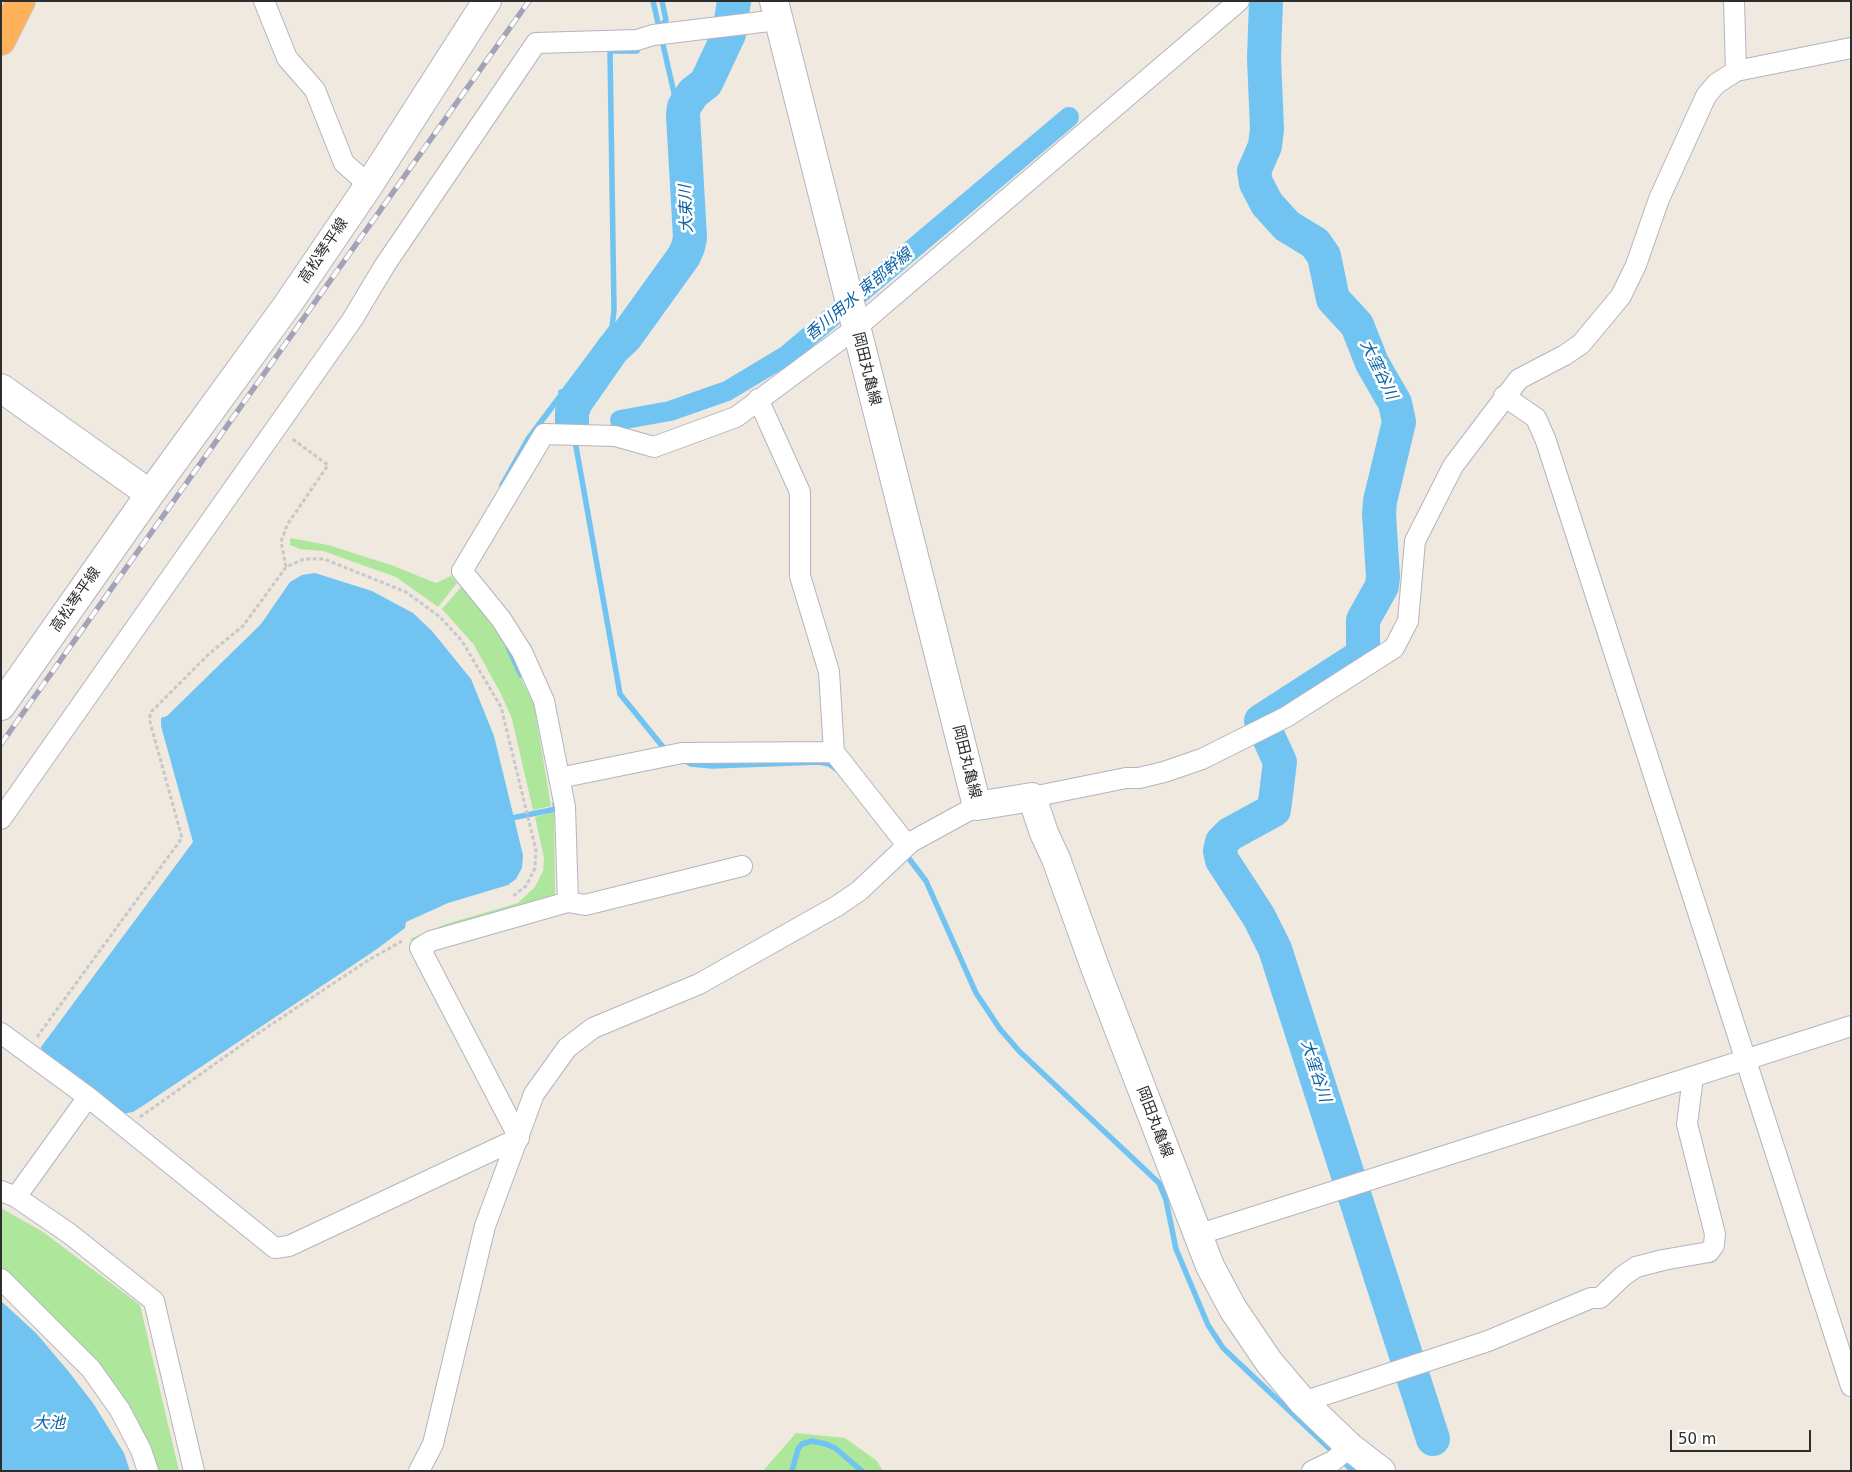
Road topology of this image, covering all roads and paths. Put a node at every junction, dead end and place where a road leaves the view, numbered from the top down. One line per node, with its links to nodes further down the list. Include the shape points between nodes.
1 (21, 1): 7 (highway)
2 (264, 1): 10 (street, via 287,58 315,90 344,163)
3 (487, 1): 10 (main road, 高松琴平線)
4 (1239, 1): 11 (street)
5 (1734, 1): 9 (street)
6 (776, 10): 11 (main road, 岡田丸亀線); 15 (street, via 730,26 660,34 637,40 536,43)
7 (1, 41)
8 (1851, 48): 9 (street)
9 (1736, 71): 13 (street, via 1716,84 1706,96 1659,199 1636,266 1621,296 1581,344 1565,356 1519,379)
10 (369, 185): 16 (main road, 高松琴平線, via 288,304)
11 (854, 322): 14 (street); 22 (main road, 岡田丸亀線)
12 (1, 388): 16 (main road)
13 (1504, 396): 21 (street, via 1453,466 1421,524 1415,540 1408,621 1394,648 1286,717 1202,759 1139,778); 32 (street, via 1536,418 1546,441)
14 (758, 399): 19 (street, via 800,492 800,576 829,672); 20 (street, via 736,416 654,447 615,436 544,434 462,571 502,619 522,652 544,701)
15 (277, 427): 17 (path, via 328,465 287,525 281,542); 23 (street)
16 (150, 494): 18 (main road, 高松琴平線)
17 (286, 567): 26 (path, via 304,559 324,559 406,592 440,617 462,641 501,707 536,850 535,868 526,886); 31 (path, via 243,626 209,654 150,713 182,838)
18 (1, 706)
19 (834, 752): 20 (street, via 675,755); 24 (street)
20 (560, 778): 27 (street, via 565,807)
21 (1032, 797): 22 (main road, 岡田丸亀線); 38 (main road, 岡田丸亀線)
22 (977, 806): 24 (street)
23 (1, 819)
24 (904, 850): 36 (street, via 859,891 837,906 708,979 578,1037 534,1094)
25 (742, 866): 27 (street, via 585,905)
26 (505, 899)
27 (568, 902): 36 (street, via 431,941 420,948)
28 (403, 940): 35 (path, via 260,1032)
29 (1851, 1026): 32 (street)
30 (1, 1033): 31 (street)
31 (26, 1051): 34 (street)
32 (1745, 1060): 33 (street); 40 (street)
33 (1693, 1077): 38 (street); 41 (street, via 1687,1124 1715,1234 1714,1245 1709,1252 1636,1267 1600,1298 1591,1298 1488,1341)
34 (88, 1097): 35 (street); 37 (street)
35 (125, 1127): 36 (street, via 275,1248 289,1246)
36 (519, 1138): 45 (street, via 485,1226 433,1444)
37 (8, 1194): 44 (street, via 70,1234 154,1301)
38 (1197, 1235): 41 (main road, 岡田丸亀線, via 1233,1309 1268,1362)
39 (1, 1279): 43 (street, via 91,1369 120,1410)
40 (1851, 1386)
41 (1303, 1402): 42 (main road, 岡田丸亀線)
42 (1341, 1454): 46 (street); 47 (main road, 岡田丸亀線)
43 (148, 1471)
44 (194, 1471)
45 (419, 1471)
46 (1312, 1471)
47 (1381, 1471)

